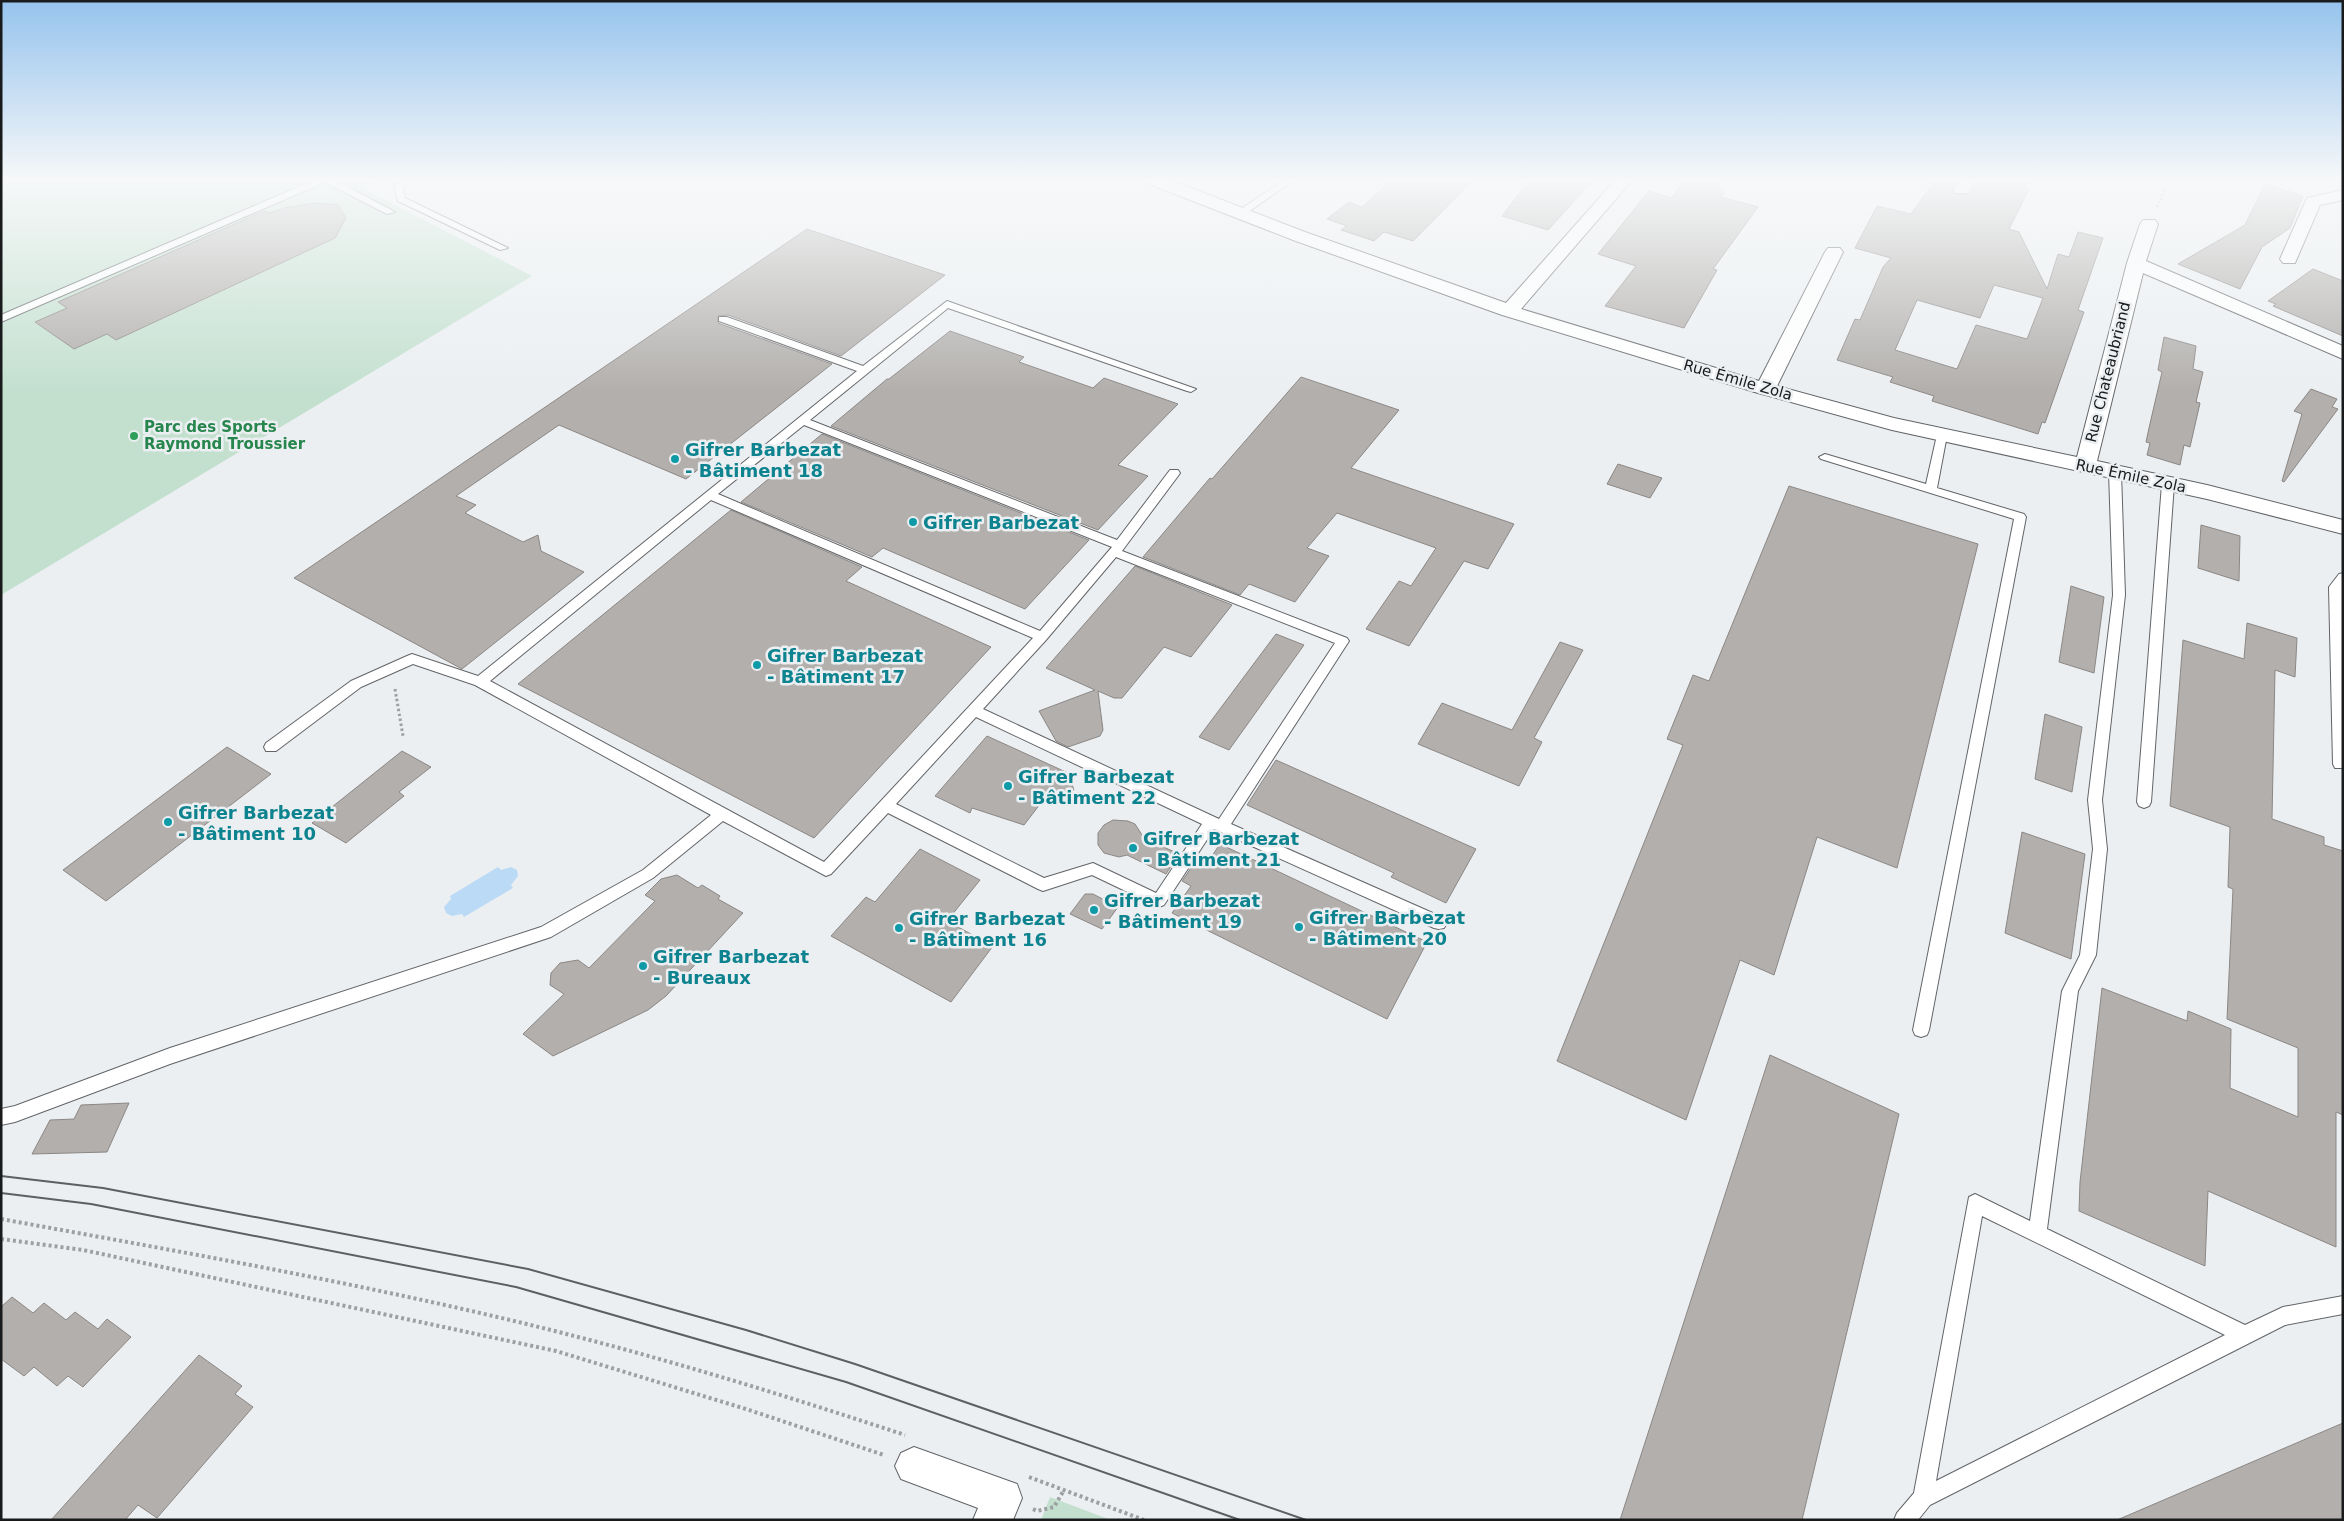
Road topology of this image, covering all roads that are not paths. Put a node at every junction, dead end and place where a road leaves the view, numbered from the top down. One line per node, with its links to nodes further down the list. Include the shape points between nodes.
1 (164, 249): 11 (lane)
2 (1339, 249): 9 (street, Rue Émile Zola)
3 (1564, 249): 9 (street)
4 (2141, 249): 8 (street, Rue Chateaubriand)
5 (2293, 249): 7 (street)
6 (1834, 252): 15 (street)
7 (2289, 259)
8 (2136, 263): 12 (street); 19 (street, Rue Chateaubriand)
9 (1509, 311): 15 (street, Rue Émile Zola)
10 (723, 319): 13 (lane)
11 (1, 320)
12 (2343, 353)
13 (866, 371): 14 (lane, via 947,304); 16 (lane)
14 (1191, 389)
15 (1765, 389): 17 (street, Rue Émile Zola, via 1892,424)
16 (803, 421): 24 (lane); 26 (lane)
17 (1942, 434): 19 (street, Rue Émile Zola); 23 (lane)
18 (1825, 457): 23 (lane)
19 (2085, 466): 20 (street, Rue Émile Zola)
20 (2115, 472): 22 (street, Rue Émile Zola); 40 (lane, via 2119,595 2094,800 2100,849 2088,955 2070,992)
21 (1174, 473): 26 (lane)
22 (2168, 484): 25 (street, Rue Émile Zola); 33 (lane)
23 (1931, 490): 38 (lane, via 2020,517)
24 (710, 495): 28 (lane); 29 (lane)
25 (2343, 526)
26 (1117, 548): 28 (lane); 36 (lane, via 1343,641)
27 (2343, 578): 32 (lane, via 2335,586)
28 (1042, 638): 30 (lane)
29 (480, 682): 31 (lane, via 412,659 356,684); 35 (lane)
30 (974, 710): 34 (lane); 36 (lane)
31 (271, 747)
32 (2340, 764)
33 (2144, 802)
34 (886, 806): 35 (lane, via 826,870); 36 (lane, via 1043,885 1093,869 1158,901)
35 (722, 814): 39 (lane, via 648,874 546,932 170,1056)
36 (1216, 824): 37 (lane)
37 (1439, 922)
38 (1921, 1030)
39 (1, 1117)
40 (2037, 1234): 42 (lane); 44 (lane, via 1975,1203)
41 (2343, 1305): 42 (lane, via 2283,1316)
42 (2244, 1335): 44 (lane)
43 (911, 1451): 45 (street, via 1003,1498)
44 (1923, 1498): 46 (lane)
45 (992, 1520)
46 (1904, 1520)

